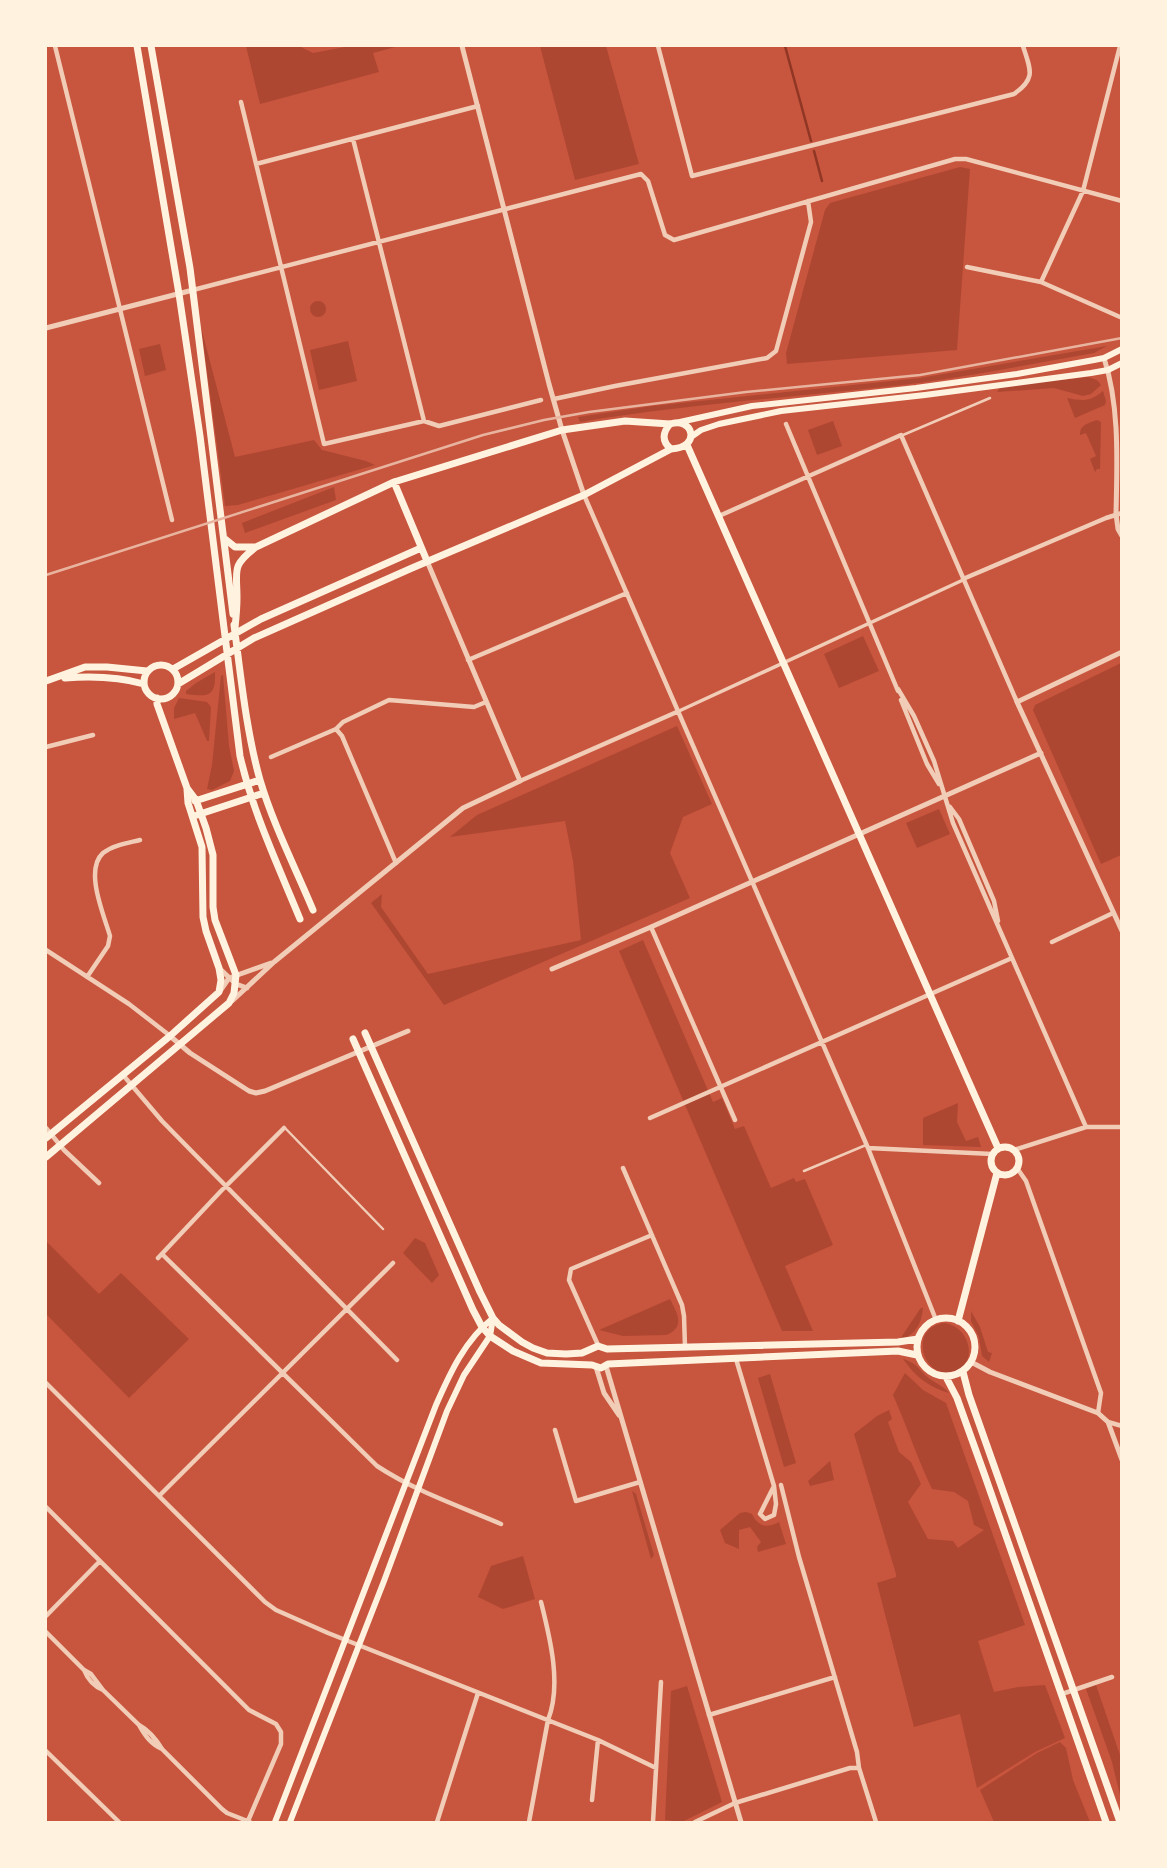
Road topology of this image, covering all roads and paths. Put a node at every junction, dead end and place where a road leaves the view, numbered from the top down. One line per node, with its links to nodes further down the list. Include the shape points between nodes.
1 (55, 46): 22 (street)
2 (137, 46): 21 (main road)
3 (151, 46): 20 (main road)
4 (462, 46): 9 (street)
5 (658, 46): 6 (street, via 692,176 1014,93 1028,80)
6 (1023, 46)
7 (1119, 46): 12 (street)
8 (241, 102): 11 (street)
9 (478, 106): 10 (street); 15 (street)
10 (353, 139): 11 (street); 16 (street)
11 (255, 162): 17 (street)
12 (1083, 191): 13 (street, via 955,159); 14 (street); 19 (street)
13 (808, 201): 15 (street, via 674,240 665,235 648,181 641,174); 31 (street, via 811,222 772,355)
14 (1122, 201)
15 (504, 209): 16 (street); 31 (street)
16 (379, 242): 17 (street); 32 (street)
17 (281, 267): 20 (street); 32 (street, via 324,444)
18 (967, 267): 19 (street)
19 (1041, 282): 23 (street)
20 (192, 290): 21 (street); 48 (main road)
21 (179, 294): 22 (street); 75 (main road)
22 (120, 310): 24 (street); 46 (street)
23 (1121, 317)
24 (46, 328)
25 (1122, 348): 26 (main road)
26 (1104, 358): 28 (street); 33 (main road, via 916,388 752,406)
27 (1122, 363): 28 (main road)
28 (1108, 370): 38 (main road, via 781,411 719,424 701,430); 44 (street, via 1115,407)
29 (990, 398): 37 (lane)
30 (541, 400): 32 (street, via 439,426)
31 (554, 400): 36 (street)
32 (425, 421)
33 (680, 422): 34 (main road); 38 (main road, via 687,427)
34 (670, 424): 36 (main road, via 625,421); 39 (main road, via 665,442)
35 (786, 425): 41 (street)
36 (562, 430): 42 (main road); 43 (street)
37 (901, 435): 41 (street); 52 (street)
38 (689, 441): 39 (main road); 40 (main road)
39 (675, 449): 40 (main road); 43 (main road)
40 (692, 457): 45 (main road)
41 (807, 476): 45 (street); 54 (street)
42 (394, 482): 49 (main road); 50 (main road)
43 (584, 495): 51 (main road); 53 (street)
44 (1119, 513): 47 (street); 52 (street)
45 (718, 517): 58 (main road)
46 (172, 520)
47 (1122, 536)
48 (224, 537): 49 (main road, via 235,547); 55 (main road)
49 (256, 547): 55 (main road, via 236,572)
50 (421, 548): 51 (main road); 59 (main road, via 252,624)
51 (427, 561): 57 (street); 63 (main road, via 254,638)
52 (963, 579): 54 (street); 66 (street)
53 (627, 593): 57 (street); 67 (street)
54 (870, 622): 58 (street); 78 (street, via 908,720)
55 (235, 628): 73 (main road)
56 (1122, 652): 66 (street)
57 (468, 660): 65 (street)
58 (783, 663): 67 (street); 83 (main road)
59 (173, 669): 60 (main road, via 157,665); 63 (main road)
60 (147, 671): 61 (main road, via 85,667); 62 (main road)
61 (49, 679): 62 (main road)
62 (144, 684): 64 (main road)
63 (178, 684): 64 (main road, via 173,694)
64 (157, 698): 76 (main road)
65 (486, 702): 68 (street, via 474,707 389,700); 74 (street)
66 (1017, 702): 71 (street)
67 (678, 711): 74 (street); 86 (street)
68 (336, 729): 72 (street); 85 (street)
69 (93, 734): 70 (street)
70 (46, 747)
71 (1041, 753): 78 (street); 88 (street)
72 (271, 757)
73 (260, 779): 75 (main road); 77 (main road)
74 (520, 781): 85 (street, via 463,808)
75 (247, 784): 79 (main road); 80 (main road)
76 (187, 788): 80 (main road); 81 (main road)
77 (264, 793): 79 (main road); 87 (main road)
78 (945, 796): 83 (street); 94 (street)
79 (251, 797): 82 (main road); 89 (main road)
80 (196, 800): 81 (main road); 82 (main road)
81 (188, 803): 82 (main road)
82 (197, 815): 96 (main road, via 203,917); 99 (main road, via 213,855 215,920)
83 (858, 834): 86 (street); 102 (main road)
84 (140, 840): 98 (street, via 104,852 96,862 93,876 110,936)
85 (396, 863): 95 (street)
86 (752, 881): 90 (street); 108 (street)
87 (313, 910)
88 (1113, 913): 91 (street); 92 (street)
89 (300, 919)
90 (651, 927): 97 (street); 114 (street)
91 (1122, 932)
92 (1052, 942)
93 (46, 950): 98 (street)
94 (1013, 958): 102 (street); 117 (street)
95 (274, 962): 99 (street); 100 (street)
96 (219, 968): 99 (street); 101 (main road)
97 (552, 969)
98 (87, 977): 106 (street)
99 (234, 979): 100 (street); 101 (street); 103 (main road)
100 (247, 988): 103 (street)
101 (219, 992): 106 (main road)
102 (929, 995): 108 (street); 124 (main road)
103 (229, 1003): 109 (main road)
104 (408, 1031): 110 (street)
105 (365, 1033): 110 (main road)
106 (170, 1036): 109 (street); 112 (main road)
107 (353, 1038): 111 (main road)
108 (822, 1042): 114 (street); 122 (street)
109 (179, 1045): 111 (street, via 256,1093); 113 (main road)
110 (370, 1046): 111 (street); 136 (main road)
111 (358, 1051): 139 (main road)
112 (122, 1075): 113 (street); 120 (main road)
113 (131, 1086): 121 (main road); 131 (street)
114 (721, 1087): 115 (street); 116 (street)
115 (650, 1118)
116 (735, 1120)
117 (1086, 1127): 118 (street); 123 (street)
118 (1122, 1127)
119 (284, 1128): 131 (street); 132 (lane)
120 (47, 1133): 121 (street)
121 (60, 1145): 125 (main road); 130 (street)
122 (867, 1146): 124 (street); 128 (lane); 137 (street)
123 (1014, 1150): 124 (main road); 127 (main road)
124 (995, 1151): 129 (main road, via 991,1164)
125 (46, 1157)
126 (623, 1168): 133 (street)
127 (1017, 1168): 129 (main road, via 1007,1175); 155 (street, via 1026,1181 1101,1392)
128 (804, 1171)
129 (997, 1173): 138 (main road)
130 (99, 1184)
131 (225, 1187): 135 (street); 152 (street, via 160,1256)
132 (383, 1229)
133 (652, 1235): 142 (street, via 682,1305); 143 (street, via 571,1269 569,1280)
134 (393, 1263): 135 (street)
135 (347, 1309): 147 (street); 152 (street)
136 (493, 1318): 139 (main road); 140 (main road); 143 (main road, via 522,1342 547,1353)
137 (936, 1320): 138 (main road); 141 (main road)
138 (958, 1321): 148 (main road, via 974,1339)
139 (482, 1327): 140 (main road); 162 (main road, via 451,1371)
140 (490, 1336): 150 (main road, via 541,1363); 164 (main road, via 458,1387)
141 (918, 1339): 142 (main road); 145 (main road)
142 (685, 1347): 144 (main road)
143 (595, 1348): 144 (main road); 150 (main road, via 589,1358)
144 (607, 1349): 149 (main road)
145 (917, 1354): 146 (main road); 153 (main road, via 929,1372)
146 (736, 1358): 149 (main road); 163 (street)
147 (397, 1360)
148 (971, 1362): 151 (main road); 155 (street)
149 (607, 1365): 150 (main road); 156 (street)
150 (594, 1366): 156 (street)
151 (963, 1372): 153 (main road); 177 (main road)
152 (283, 1373): 162 (street, via 377,1466); 165 (street)
153 (946, 1377): 179 (main road)
154 (46, 1382): 165 (street)
155 (1098, 1412): 157 (street)
156 (621, 1419): 161 (street)
157 (1108, 1422): 158 (street); 160 (street)
158 (1122, 1426)
159 (555, 1430): 161 (street, via 576,1501)
160 (1122, 1460)
161 (640, 1482): 180 (street)
162 (405, 1483): 164 (street); 172 (main road)
163 (777, 1486): 163 (street, via 760,1514 765,1519 774,1515); 174 (street)
164 (419, 1489): 167 (street); 173 (main road)
165 (159, 1496): 172 (street, via 265,1602)
166 (46, 1507): 168 (street)
167 (501, 1524)
168 (100, 1561): 170 (street); 189 (street, via 249,1710 276,1724 281,1732 281,1744)
169 (541, 1602): 181 (street, via 556,1686)
170 (46, 1616)
171 (46, 1632): 189 (street, via 222,1809)
172 (346, 1640): 173 (street); 190 (main road)
173 (359, 1645): 178 (street); 191 (main road)
174 (835, 1677): 180 (street); 185 (street)
175 (1112, 1677): 177 (street)
176 (661, 1682): 184 (street)
177 (1073, 1690): 179 (street); 199 (main road)
178 (478, 1693): 181 (street); 192 (street)
179 (1061, 1694): 198 (main road)
180 (709, 1715): 187 (street)
181 (548, 1720): 182 (street); 193 (street)
182 (598, 1740): 184 (street); 186 (street)
183 (46, 1751): 188 (street)
184 (656, 1768): 194 (street)
185 (859, 1768): 187 (street); 197 (street)
186 (592, 1800)
187 (735, 1803): 195 (street); 196 (street)
188 (119, 1822)
189 (249, 1822)
190 (275, 1822)
191 (289, 1822)
192 (438, 1822)
193 (529, 1822)
194 (653, 1822)
195 (695, 1822)
196 (741, 1822)
197 (876, 1822)
198 (1106, 1822)
199 (1120, 1822)

